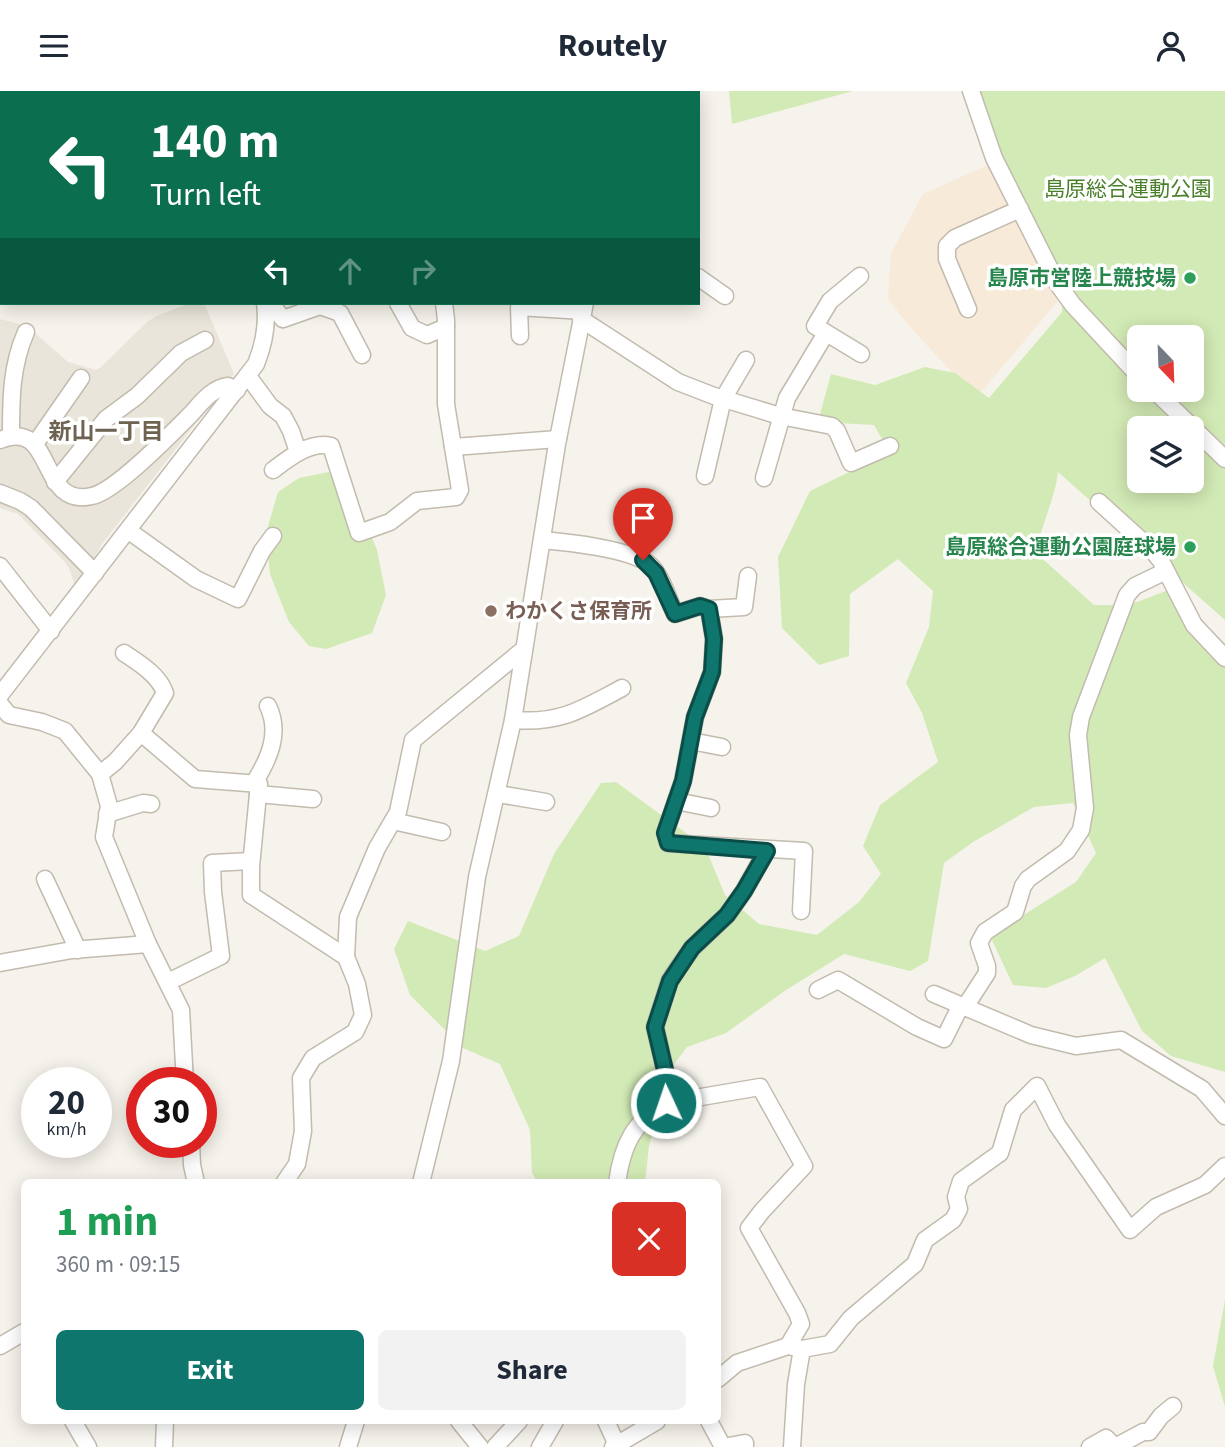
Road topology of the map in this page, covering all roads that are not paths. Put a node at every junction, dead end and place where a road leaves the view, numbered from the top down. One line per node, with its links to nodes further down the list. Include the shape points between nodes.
1 (971, 91): 2 (street, via 994,158)
2 (1020, 209): 10 (street, via 947,246 945,255); 20 (street, via 1057,283)
3 (860, 276): 14 (street, via 830,301 815,326)
4 (700, 278): 5 (street)
5 (725, 296)
6 (265, 305): 21 (street, via 263,345)
7 (267, 305): 18 (street, via 284,319 320,306 340,313)
8 (399, 305): 12 (street, via 412,328 427,335)
9 (444, 305): 12 (street)
10 (968, 309)
11 (583, 311): 15 (street, via 519,307); 24 (street, via 678,382); 28 (street)
12 (446, 327): 31 (street, via 446,404)
13 (26, 332): 27 (street, via 13,372)
14 (826, 333): 17 (street); 26 (street)
15 (520, 336)
16 (205, 339): 37 (street, via 181,353 106,419)
17 (861, 354)
18 (362, 355)
19 (746, 360): 24 (street)
20 (1127, 363)
21 (248, 376): 23 (street); 32 (street, via 283,416)
22 (81, 378): 29 (street)
23 (237, 390): 37 (street, via 228,386 215,389 166,439 100,494 76,497); 40 (street)
24 (723, 399): 26 (street); 35 (street)
25 (1167, 403): 33 (street)
26 (780, 416): 30 (street, via 832,426 851,463); 36 (street)
27 (6, 438): 29 (street, via 20,436)
28 (558, 439): 31 (street); 42 (street)
29 (35, 444): 37 (street)
30 (890, 446)
31 (453, 447): 32 (street, via 460,490 456,497 417,501 390,522 359,533 331,446 322,444)
32 (298, 452): 34 (street)
33 (1225, 459)
34 (273, 470)
35 (705, 476)
36 (764, 478)
37 (55, 482)
38 (0, 493): 45 (street, via 31,508)
39 (1099, 502): 44 (street, via 1153,551)
40 (129, 531): 41 (street, via 196,579 238,599); 45 (street)
41 (273, 536)
42 (542, 540): 47 (street, via 643,560 656,573 675,614 700,606); 49 (street)
43 (0, 566): 48 (street)
44 (1166, 571): 51 (street, via 1194,625); 82 (street, via 1135,586 1127,596 1081,717 1085,809 1081,830 1068,852 1027,879 1014,912 985,932 979,943 986,973)
45 (96, 573): 48 (street)
46 (748, 576): 47 (street, via 744,607)
47 (709, 609): 58 (street, via 714,639 712,672)
48 (51, 631): 53 (street)
49 (524, 649): 56 (street); 69 (street, via 413,740)
50 (124, 653): 57 (street, via 144,666 165,694)
51 (1225, 658)
52 (622, 688): 56 (street, via 550,720)
53 (0, 695)
54 (0, 703): 60 (street, via 9,715 65,731)
55 (268, 706): 61 (street, via 275,726)
56 (513, 720): 62 (street)
57 (141, 733): 60 (street); 61 (street, via 195,779)
58 (691, 741): 59 (street); 64 (street)
59 (722, 747)
60 (100, 774): 68 (street)
61 (256, 789): 63 (street); 72 (street)
62 (498, 794): 65 (street); 90 (street, via 477,877 451,1061)
63 (313, 799)
64 (676, 801): 67 (street); 71 (street, via 665,833 668,843)
65 (546, 802)
66 (151, 804): 68 (street)
67 (711, 808)
68 (107, 814): 75 (street, via 104,837)
69 (393, 821): 70 (street); 77 (street, via 348,917)
70 (442, 832)
71 (767, 851): 74 (street, via 804,851); 84 (street, via 727,915 692,948 670,981 655,1027 665,1070)
72 (251, 861): 77 (street, via 251,895); 79 (street, via 212,863 221,956)
73 (45, 879): 76 (street)
74 (801, 911)
75 (148, 944): 76 (street); 79 (street)
76 (78, 950): 78 (street)
77 (346, 957): 89 (street, via 363,1015 355,1032 313,1058 300,1078 303,1131 297,1164)
78 (0, 963)
79 (167, 982): 83 (street, via 181,1010)
80 (818, 990): 82 (street, via 838,980 944,1039)
81 (934, 994): 82 (street)
82 (963, 1006): 85 (street, via 1031,1035 1076,1046 1121,1040 1202,1089)
83 (184, 1067)
84 (666, 1103): 91 (street, via 650,1113 624,1145); 94 (street, via 760,1087 804,1166 749,1228 797,1313 801,1324)
85 (1225, 1116)
86 (192, 1158): 88 (street)
87 (1225, 1166): 94 (street, via 1205,1185 1156,1207 1130,1230 1057,1125 1037,1086 1013,1110 1000,1153 961,1181 959,1209 953,1220 925,1240 915,1264 851,1318 830,1344)
88 (195, 1179)
89 (287, 1179)
90 (422, 1179)
91 (618, 1179)
92 (21, 1334): 93 (street)
93 (0, 1346)
94 (795, 1348): 95 (street, via 737,1363); 114 (street)
95 (721, 1376)
96 (1173, 1406): 115 (street, via 1149,1432 1115,1447 1106,1437)
97 (75, 1424): 107 (street)
98 (165, 1424): 108 (street)
99 (355, 1424): 109 (street)
100 (461, 1424): 110 (street)
101 (516, 1424): 111 (street)
102 (553, 1424): 112 (street)
103 (607, 1424): 106 (street)
104 (652, 1424): 106 (street)
105 (711, 1424): 113 (street, via 723,1447 745,1443)
106 (615, 1446)
107 (88, 1447)
108 (164, 1447)
109 (348, 1447)
110 (480, 1447)
111 (495, 1447)
112 (540, 1447)
113 (746, 1447)
114 (792, 1447)
115 (1090, 1447)

